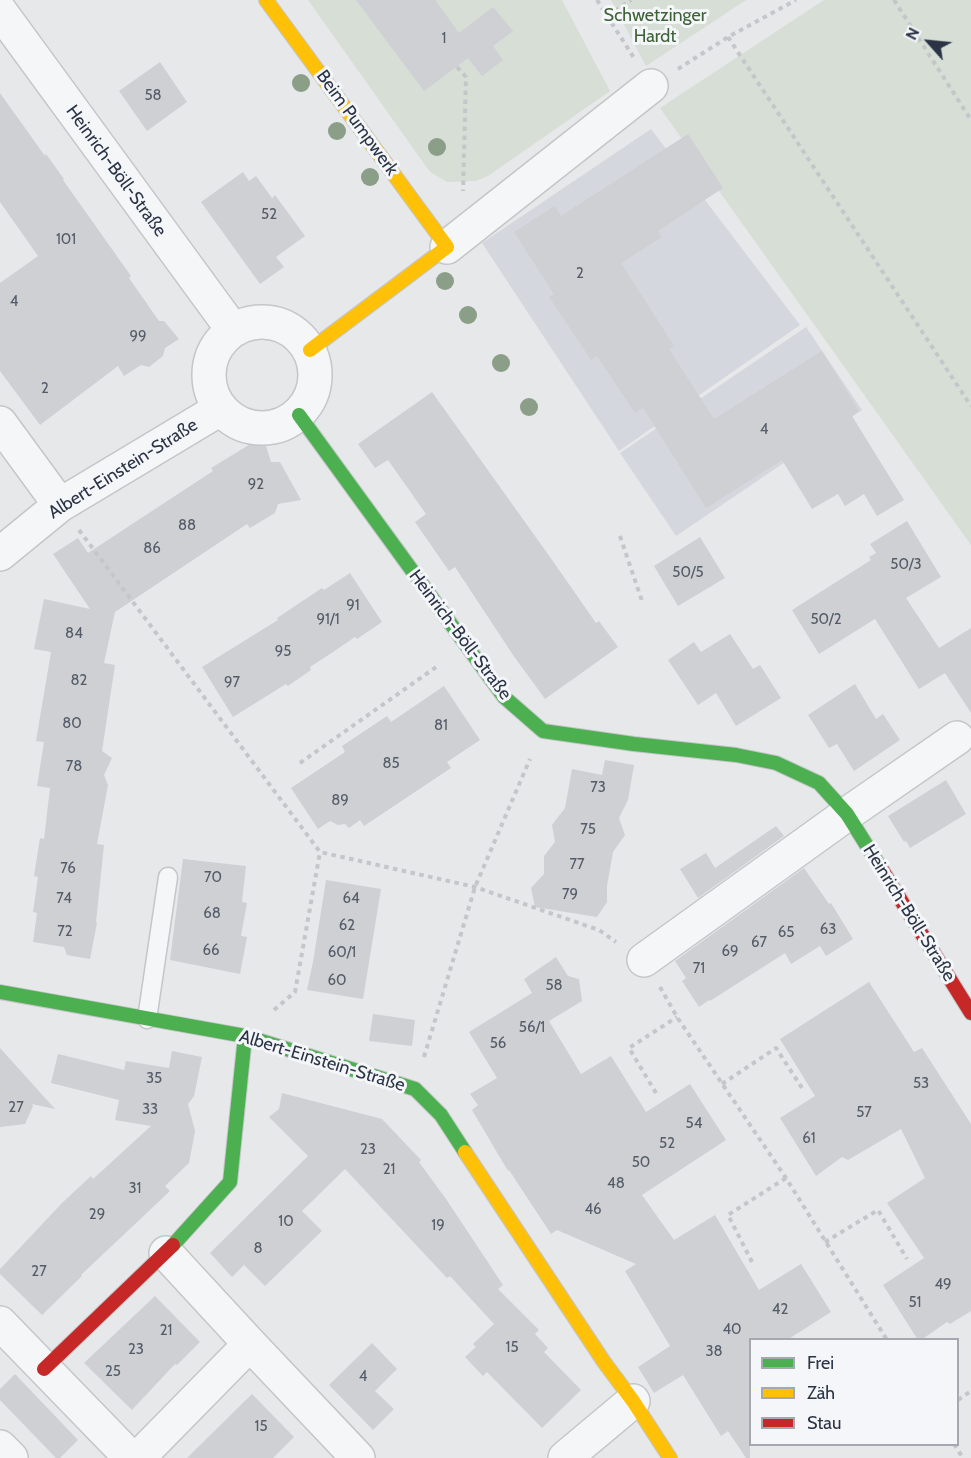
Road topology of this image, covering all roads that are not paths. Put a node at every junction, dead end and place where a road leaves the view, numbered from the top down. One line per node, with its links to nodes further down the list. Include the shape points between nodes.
1 (266, 0): 4 (street, Beim Pumpwerk)
2 (0, 11): 5 (street, Heinrich-Böll-Straße)
3 (651, 86): 4 (street)
4 (455, 240): 6 (street)
5 (233, 330): 6 (street, via 261,322 289,329); 7 (street, via 213,353 208,382)
6 (310, 350): 8 (street, via 316,372 312,395)
7 (220, 409): 8 (street, via 243,426 273,428); 10 (street, Albert-Einstein-Straße)
8 (299, 414): 13 (street, Heinrich-Böll-Straße, via 504,697 543,731 776,763 819,783)
9 (0, 423): 10 (street)
10 (60, 505): 11 (street, Albert-Einstein-Straße)
11 (0, 554)
12 (957, 738): 13 (street)
13 (847, 814): 15 (street); 17 (street, Heinrich-Böll-Straße)
14 (168, 877): 18 (lane)
15 (644, 960)
16 (0, 992): 18 (street, Albert-Einstein-Straße)
17 (971, 1013)
18 (147, 1019): 19 (street, Albert-Einstein-Straße)
19 (245, 1036): 20 (street, via 230,1182); 24 (street, Albert-Einstein-Straße, via 415,1089 441,1115)
20 (166, 1253): 22 (street); 23 (street)
21 (0, 1323): 23 (street)
22 (250, 1344): 26 (street); 29 (street)
23 (44, 1369): 28 (street)
24 (633, 1401): 30 (street); 31 (street, Albert-Einstein-Straße)
25 (0, 1447): 27 (street)
26 (349, 1455)
27 (10, 1458)
28 (131, 1458)
29 (138, 1458)
30 (565, 1458)
31 (670, 1458)

